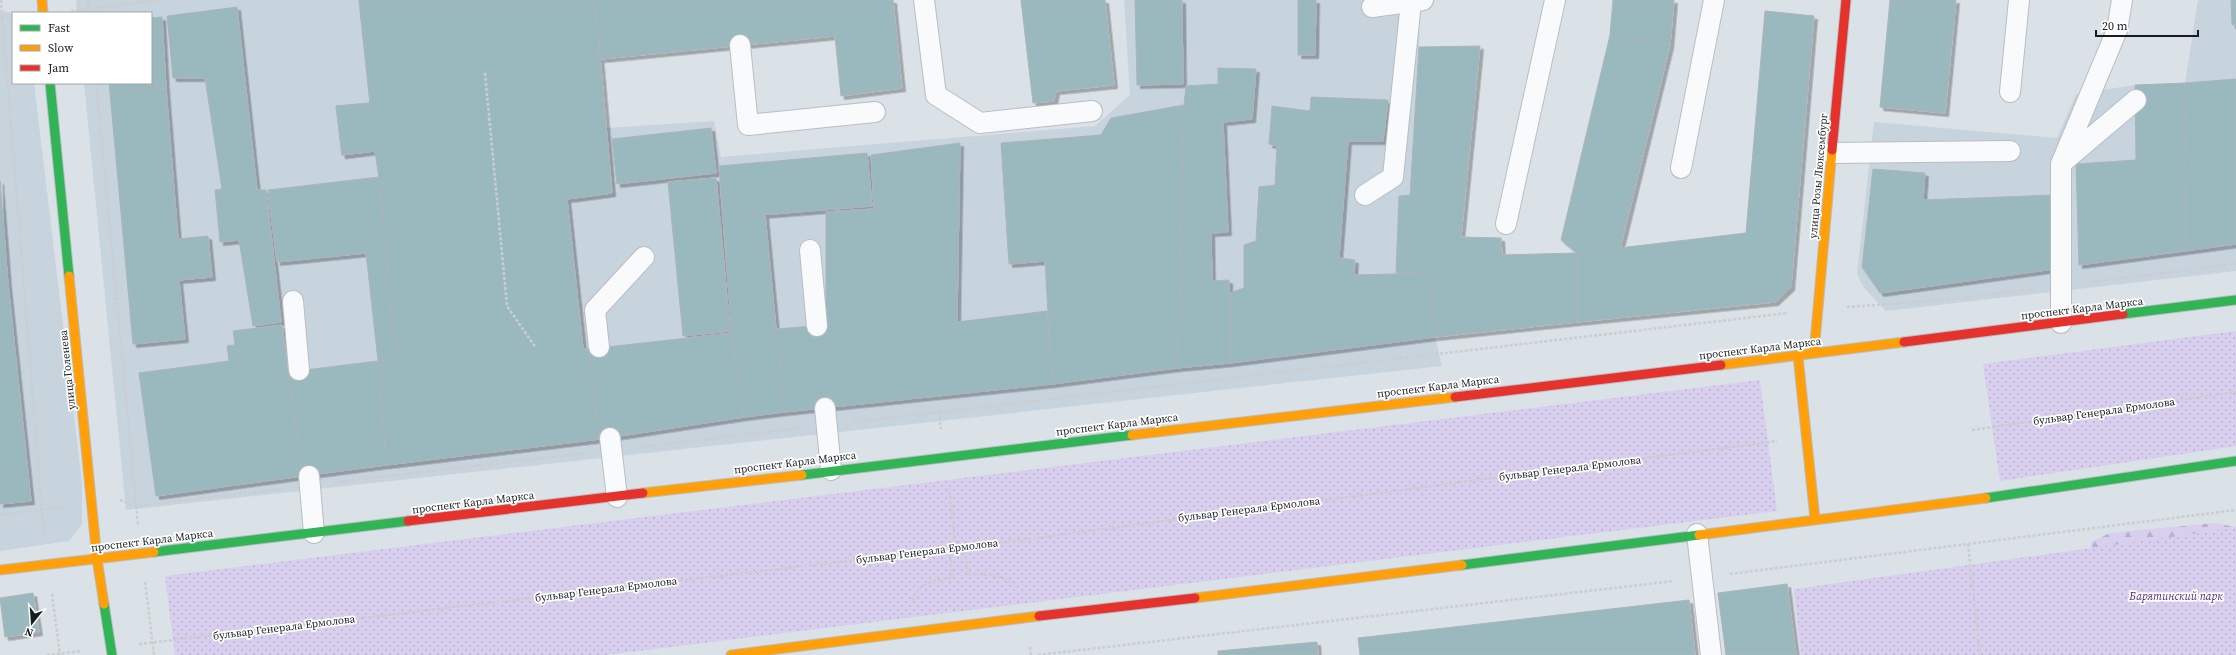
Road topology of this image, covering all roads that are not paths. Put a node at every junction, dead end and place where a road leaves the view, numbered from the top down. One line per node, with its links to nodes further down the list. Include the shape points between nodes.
1 (42, 0): 10 (main road)
2 (924, 0): 15 (lane, via 936,95 980,123)
3 (1555, 0): 22 (lane)
4 (1714, 0): 20 (lane)
5 (1846, 0): 18 (main road, улица Розы Люксембург)
6 (2019, 0): 13 (lane)
7 (2122, 0): 19 (lane, via 2117,30)
8 (1417, 1): 9 (lane); 21 (lane, via 1393,178)
9 (1372, 7)
10 (43, 12)
11 (740, 45): 16 (lane, via 748,125)
12 (50, 84): 42 (main road, улица Голенева)
13 (2010, 92)
14 (2136, 100): 19 (lane)
15 (1092, 111)
16 (875, 112)
17 (2010, 150): 18 (lane)
18 (1832, 153): 30 (main road, улица Розы Люксембург)
19 (2061, 164): 27 (lane)
20 (1681, 168)
21 (1365, 195)
22 (1506, 224)
23 (810, 250): 28 (lane)
24 (644, 256): 29 (lane, via 595,310)
25 (2236, 300): 27 (main road, проспект Карла Маркса)
26 (293, 301): 32 (lane)
27 (2061, 323): 30 (main road, проспект Карла Маркса)
28 (817, 326)
29 (599, 347)
30 (1814, 353): 31 (main road, проспект Карла Маркса)
31 (1798, 356): 36 (main road, проспект Карла Маркса); 39 (main road)
32 (299, 370)
33 (826, 408): 36 (lane)
34 (610, 444): 38 (lane)
35 (2236, 461): 39 (main road, via 1983,498)
36 (831, 470): 38 (main road, проспект Карла Маркса)
37 (310, 481): 40 (lane)
38 (617, 497): 40 (main road, проспект Карла Маркса)
39 (1814, 519): 41 (main road)
40 (314, 533): 42 (main road, проспект Карла Маркса)
41 (1697, 534): 45 (main road, via 1364,578); 46 (lane)
42 (97, 559): 43 (main road, проспект Карла Маркса); 44 (main road, улица Голенева)
43 (0, 570)
44 (111, 651)
45 (730, 655)
46 (1711, 655)

